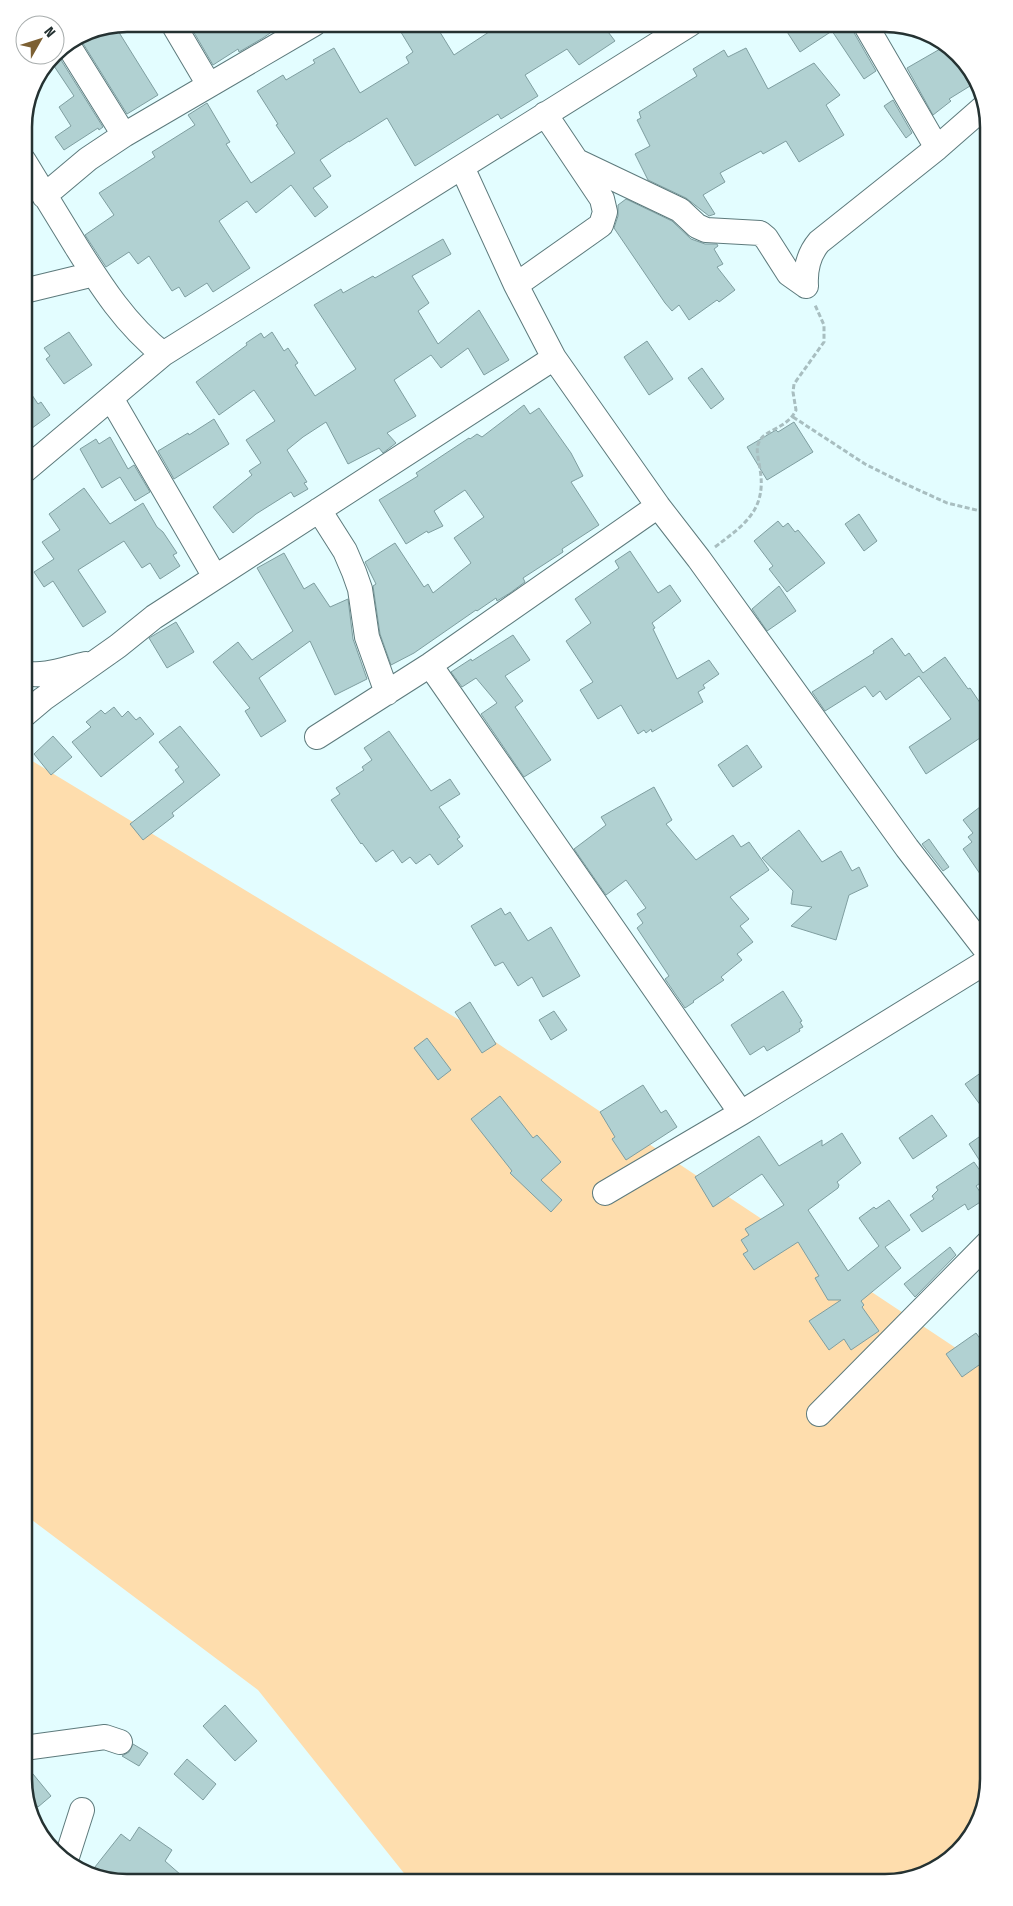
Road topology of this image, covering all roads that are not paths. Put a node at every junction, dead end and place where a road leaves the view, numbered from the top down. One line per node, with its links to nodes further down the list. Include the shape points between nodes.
1 (178, 32): 6 (street)
2 (300, 32): 6 (street)
3 (676, 33): 8 (street)
4 (870, 33): 10 (street)
5 (72, 51): 9 (street)
6 (209, 85): 9 (street)
7 (979, 111): 10 (street)
8 (545, 114): 11 (street); 12 (street)
9 (124, 135): 14 (street, via 88,159)
10 (937, 148): 11 (street, via 819,242 806,269 806,286 789,274 766,238 760,234 706,230 680,210)
11 (577, 161): 16 (street, via 602,199 601,225)
12 (462, 167): 16 (street); 18 (street)
13 (33, 176): 14 (street)
14 (44, 196): 15 (street)
15 (94, 274): 17 (street); 18 (street, via 132,326)
16 (516, 285): 19 (street)
17 (33, 290)
18 (163, 354): 20 (street)
19 (554, 358): 22 (street); 23 (street)
20 (111, 398): 21 (street); 24 (street)
21 (33, 464)
22 (658, 506): 26 (street); 31 (street, via 907,848)
23 (319, 510): 24 (street); 28 (street, via 354,572 360,589 366,637)
24 (215, 577): 25 (street, via 154,617)
25 (97, 661): 27 (street); 29 (street)
26 (430, 665): 28 (street); 33 (street)
27 (33, 675)
28 (387, 693): 30 (street)
29 (33, 708)
30 (318, 737)
31 (980, 942)
32 (980, 966): 33 (street)
33 (741, 1114): 34 (street)
34 (605, 1193)
35 (980, 1251): 36 (street)
36 (819, 1414)
37 (120, 1742): 38 (street, via 105,1737)
38 (32, 1747)
39 (82, 1810): 40 (street)
40 (68, 1853)

